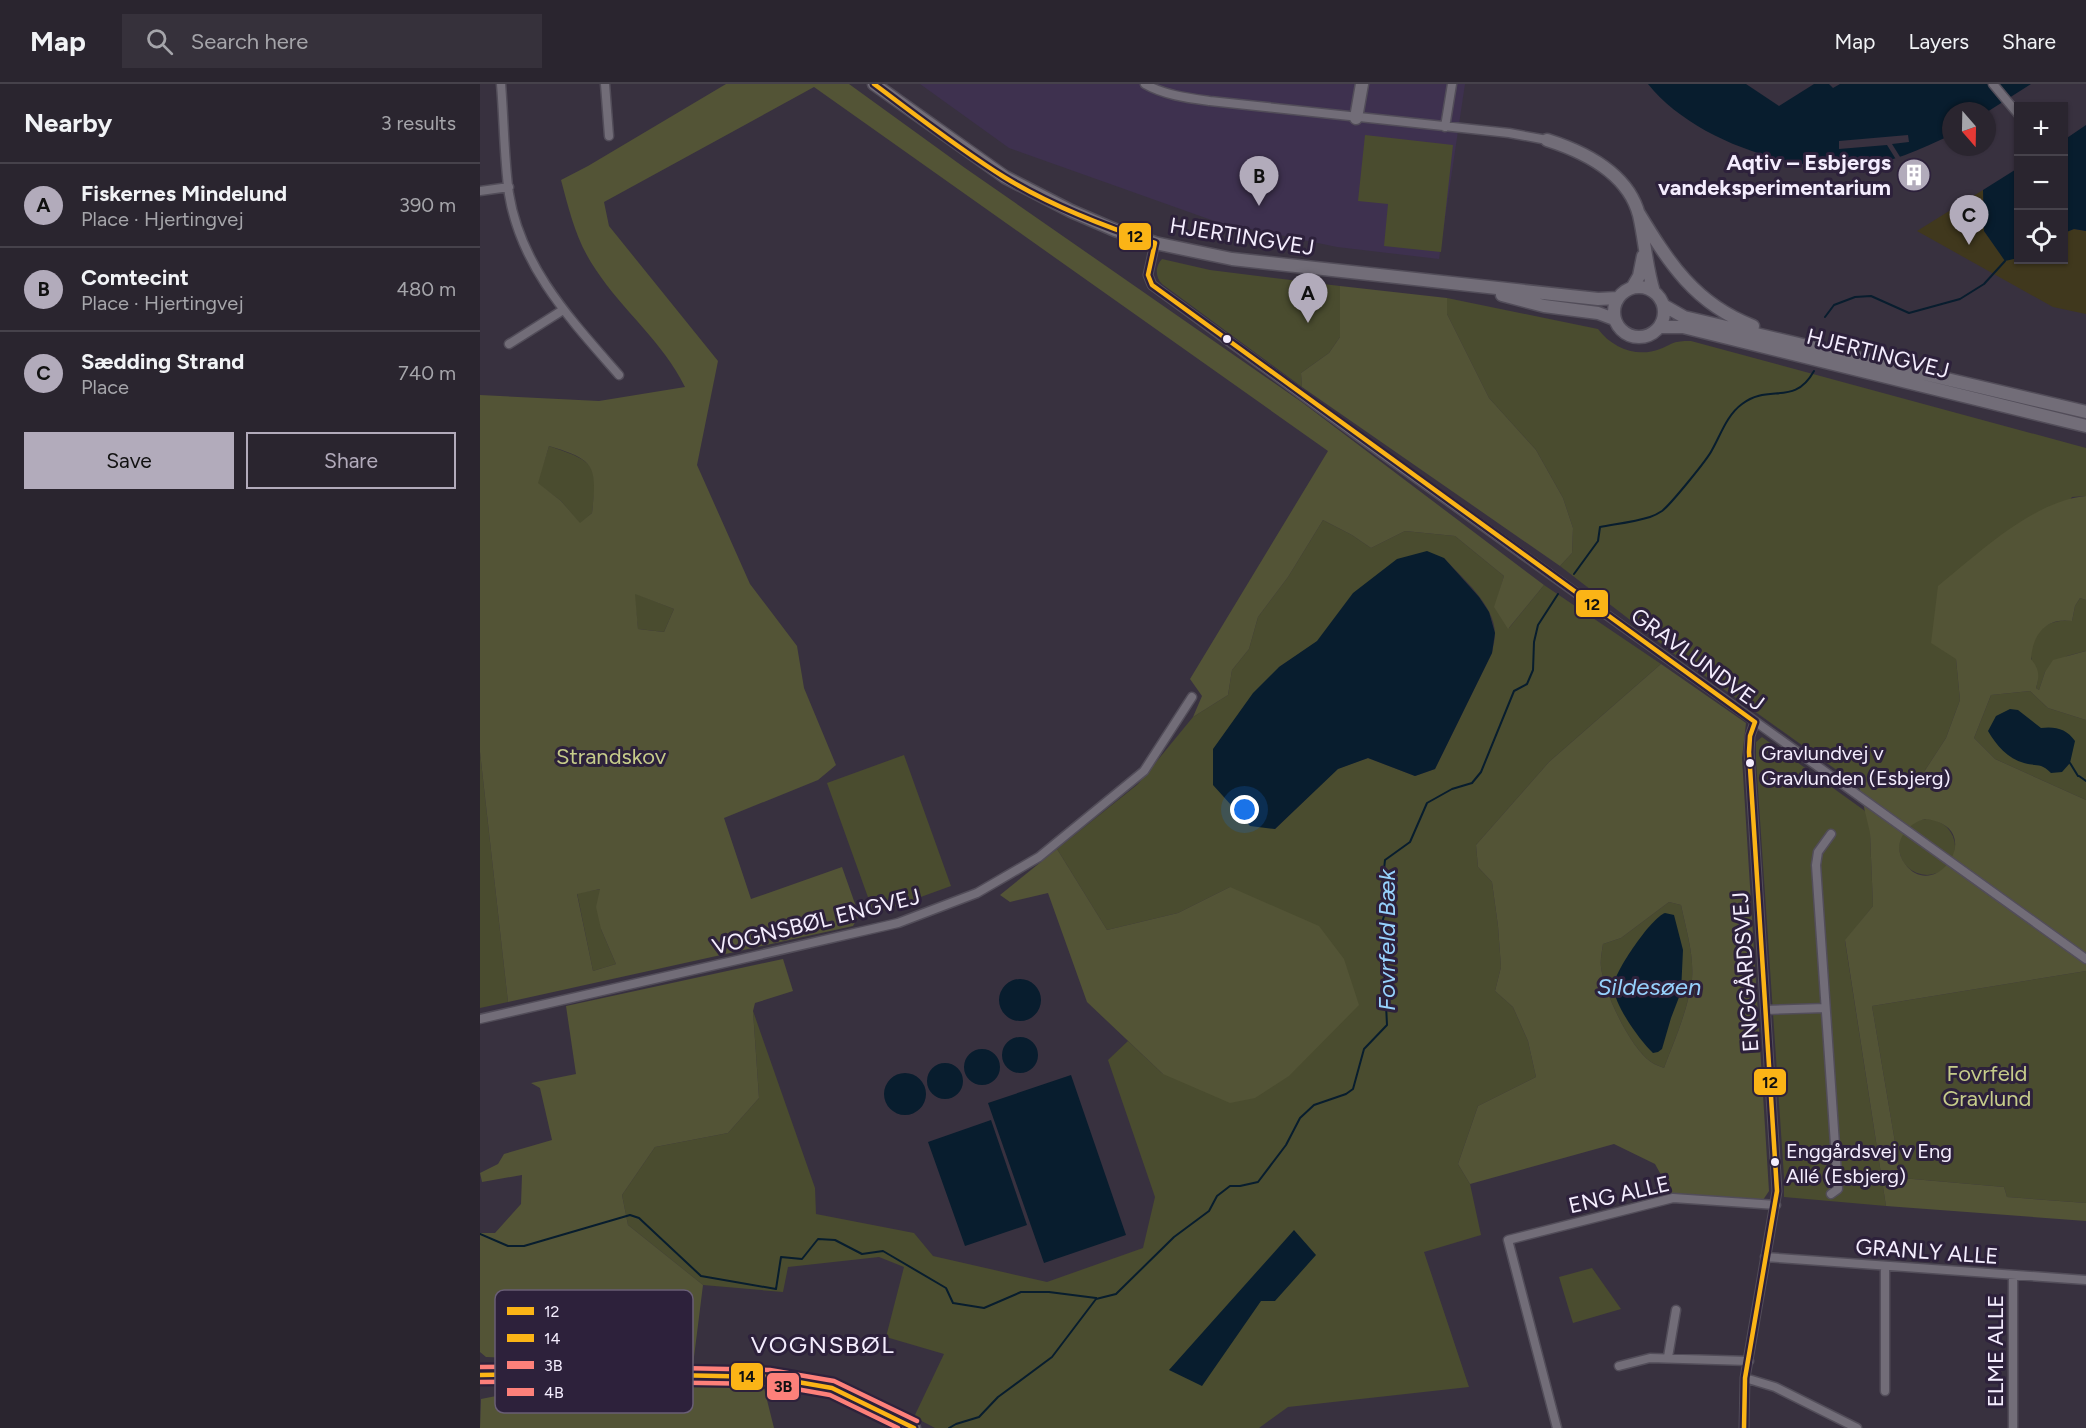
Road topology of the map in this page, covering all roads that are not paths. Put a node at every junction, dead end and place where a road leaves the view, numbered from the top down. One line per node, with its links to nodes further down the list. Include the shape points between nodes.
1 (501, 84): 13 (street)
2 (605, 84): 11 (street)
3 (874, 84): 16 (main road, HJERTINGVEJ, via 1005,177 1097,222)
4 (1145, 84): 9 (street, via 1182,97)
5 (1362, 84): 9 (main road)
6 (1452, 84): 10 (street)
7 (1993, 84): 8 (street)
8 (2014, 108)
9 (1356, 118): 10 (street)
10 (1445, 127): 12 (street)
11 (609, 136)
12 (1547, 140): 15 (main road, via 1592,158 1611,173)
13 (509, 187): 14 (street); 23 (street, via 522,237 540,277)
14 (480, 191)
15 (1638, 212): 17 (main road); 27 (main road, via 1671,264 1709,303 1772,333)
16 (1155, 243): 18 (main road, HJERTINGVEJ, via 1232,260); 32 (street, GRAVLUNDVEJ, via 1148,275 1152,285)
17 (1644, 249): 19 (main road, via 1639,276); 20 (main road)
18 (1466, 285): 21 (main road, HJERTINGVEJ); 24 (main road, HJERTINGVEJ, via 1544,306)
19 (1632, 288): 20 (main road); 21 (main road)
20 (1654, 292): 22 (main road)
21 (1618, 298): 24 (main road)
22 (1663, 305): 25 (main road); 27 (main road, HJERTINGVEJ, via 1684,316)
23 (563, 310): 26 (street); 28 (street)
24 (1614, 319): 25 (main road, via 1623,332 1639,338)
25 (1660, 327): 30 (main road, HJERTINGVEJ, via 1683,327)
26 (509, 344)
27 (1840, 353): 29 (main road, HJERTINGVEJ)
28 (620, 375)
29 (2086, 412)
30 (2086, 426)
31 (1192, 697): 37 (street, VOGNSBØL ENGVEJ, via 1144,771 1039,857 977,893 897,923)
32 (1755, 722): 34 (street, GRAVLUNDVEJ); 36 (street, ENGGÅRDSVEJ, via 1749,752)
33 (1831, 834): 35 (street, via 1818,852 1816,865)
34 (2086, 959)
35 (1825, 1008): 36 (street); 38 (street, via 1838,1189)
36 (1766, 1011): 39 (street, ENGGÅRDSVEJ)
37 (480, 1019)
38 (1831, 1194)
39 (1776, 1205): 40 (street, ENGGÅRDSVEJ); 55 (street, ENG ALLE, via 1673,1198 1508,1240)
40 (1765, 1257): 41 (street, GRANLY ALLE); 46 (street, ENGGÅRDSVEJ)
41 (1885, 1266): 42 (street, GRANLY ALLE); 52 (street)
42 (2013, 1275): 43 (street, GRANLY ALLE); 59 (street, ELME ALLE)
43 (2086, 1280)
44 (1676, 1310): 45 (street)
45 (1668, 1357): 46 (street); 47 (street)
46 (1749, 1361): 51 (street, ENGGÅRDSVEJ)
47 (1619, 1366)
48 (480, 1375): 49 (main road)
49 (495, 1375)
50 (693, 1375): 54 (main road, via 770,1377 832,1388)
51 (1745, 1378): 53 (street, via 1775,1387); 56 (street, ENGGÅRDSVEJ)
52 (1885, 1391)
53 (1833, 1417): 57 (street); 58 (street)
54 (914, 1428)
55 (1557, 1428)
56 (1744, 1428)
57 (1833, 1428)
58 (1857, 1428)
59 (2013, 1428)

